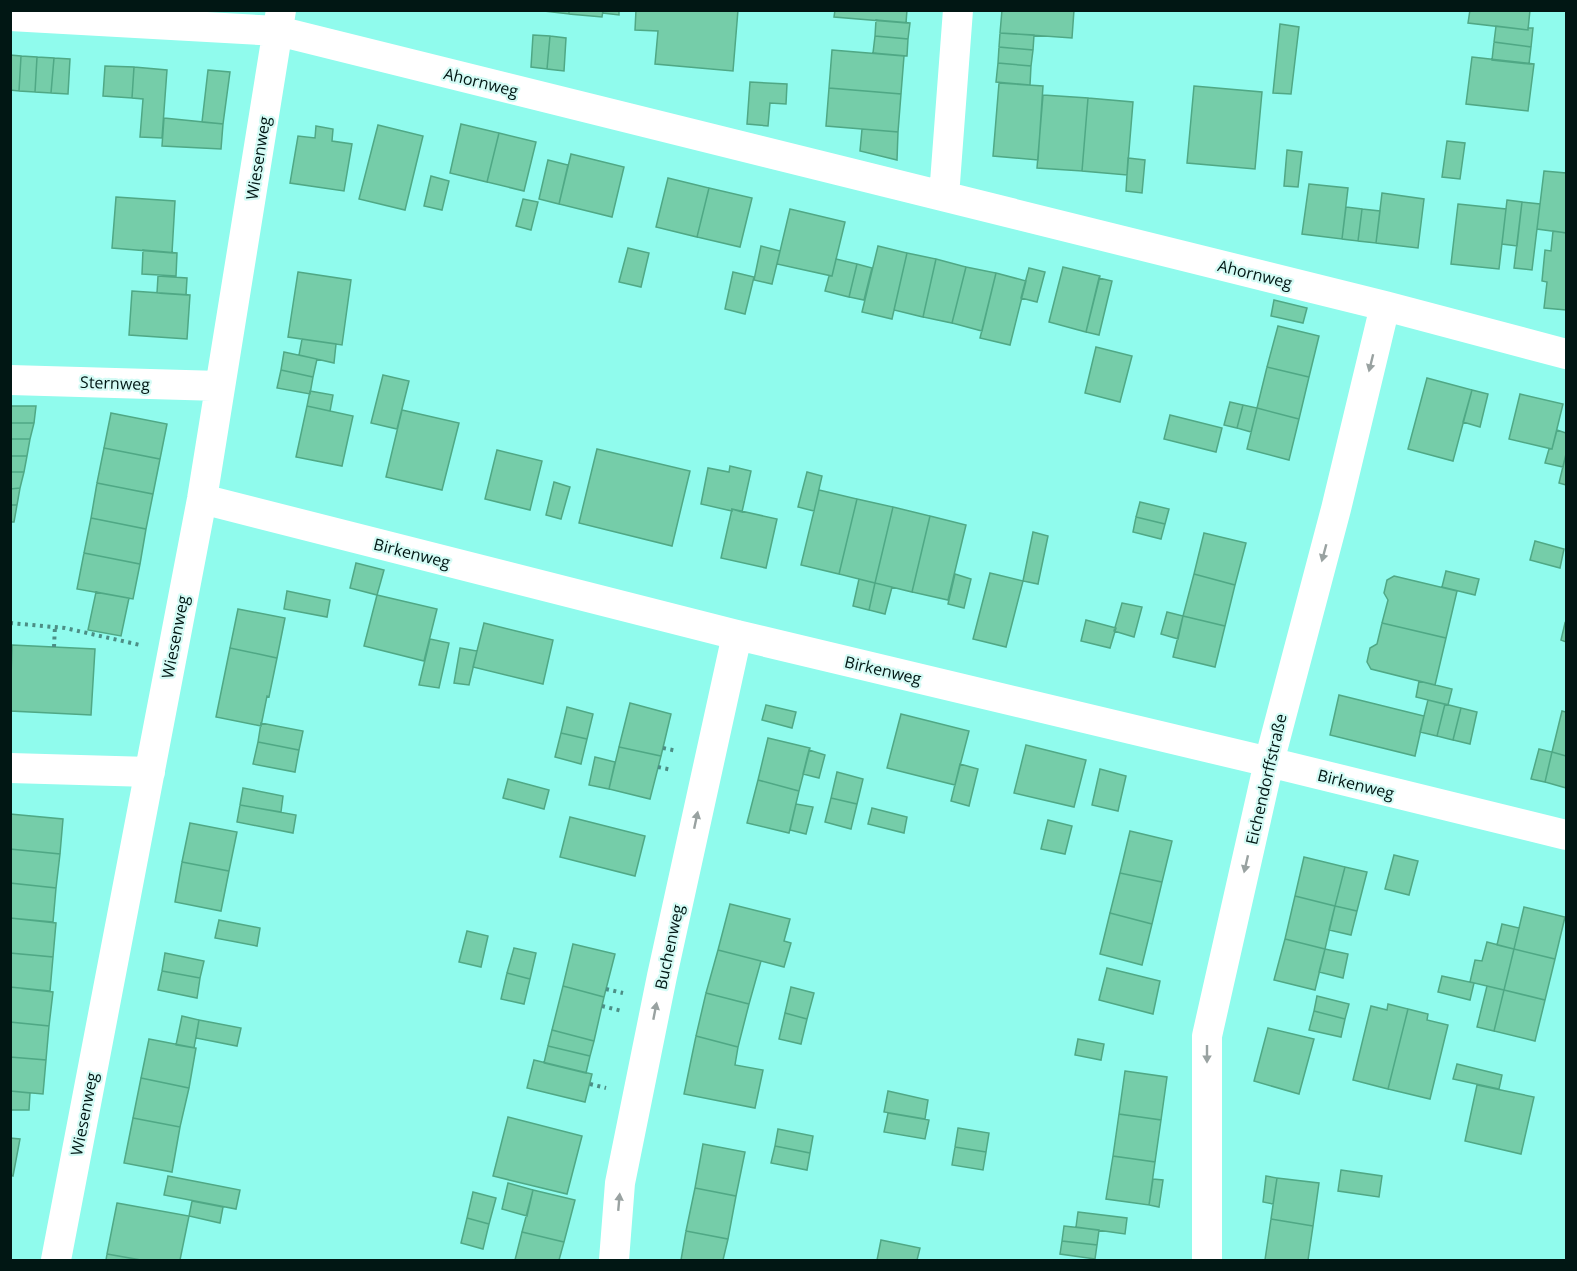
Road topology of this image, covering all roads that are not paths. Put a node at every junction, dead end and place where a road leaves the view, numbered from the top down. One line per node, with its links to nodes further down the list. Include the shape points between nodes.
1 (958, 10): 4 (street)
2 (10, 16): 3 (street, Ahornweg)
3 (279, 21): 4 (street, Ahornweg); 8 (street, Wiesenweg)
4 (944, 196): 5 (street, Ahornweg)
5 (1385, 306): 6 (street, Ahornweg); 11 (street, Eichendorffstraße, one-way to 11)
6 (1566, 354)
7 (10, 380): 8 (street, Sternweg)
8 (220, 386): 9 (street, Wiesenweg)
9 (202, 499): 10 (street, Birkenweg); 13 (street, Wiesenweg)
10 (737, 635): 11 (street, Birkenweg); 16 (street, Buchenweg, one-way to 10, via 620,1183)
11 (1269, 762): 14 (street, Birkenweg); 17 (street, Eichendorffstraße, one-way to 17, via 1207,1036)
12 (10, 768): 13 (street)
13 (150, 772): 15 (street, Wiesenweg)
14 (1566, 835)
15 (56, 1260)
16 (614, 1260)
17 (1207, 1260)

